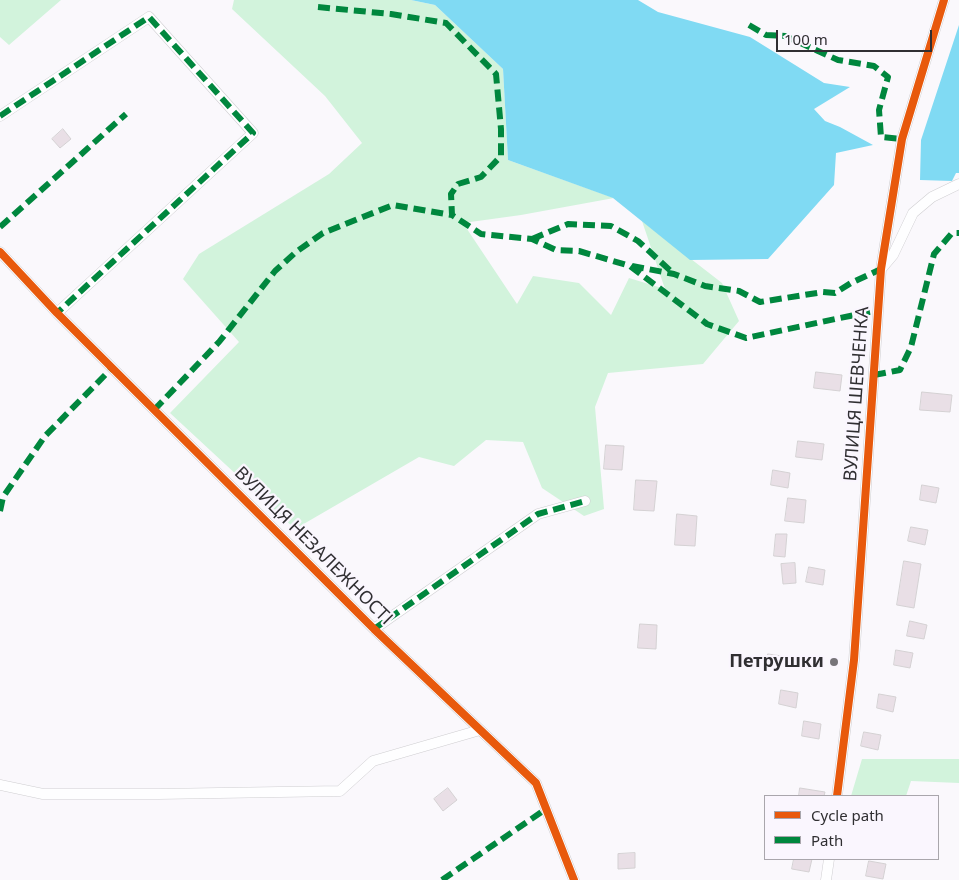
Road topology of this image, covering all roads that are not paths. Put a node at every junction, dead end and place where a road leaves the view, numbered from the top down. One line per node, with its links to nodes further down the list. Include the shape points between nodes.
1 (944, 0): 5 (street, ВУЛИЦЯ ШЕВЧЕНКА, via 902,139)
2 (0, 116): 6 (street, via 149,17 253,133)
3 (959, 184): 5 (street, via 932,196 912,213 894,256)
4 (0, 252): 6 (street, ВУЛИЦЯ НЕЗАЛЕЖНОСТІ)
5 (881, 269): 11 (street, ВУЛИЦЯ ШЕВЧЕНКА, via 854,660)
6 (57, 313): 8 (street, ВУЛИЦЯ НЕЗАЛЕЖНОСТІ)
7 (585, 501): 8 (street, via 538,514)
8 (374, 629): 9 (street, ВУЛИЦЯ НЕЗАЛЕЖНОСТІ)
9 (480, 730): 10 (street, via 373,761 340,791 43,794); 13 (street, ВУЛИЦЯ НЕЗАЛЕЖНОСТІ, via 536,783)
10 (0, 785)
11 (837, 795)
12 (829, 860): 14 (street)
13 (574, 880)
14 (826, 880)

